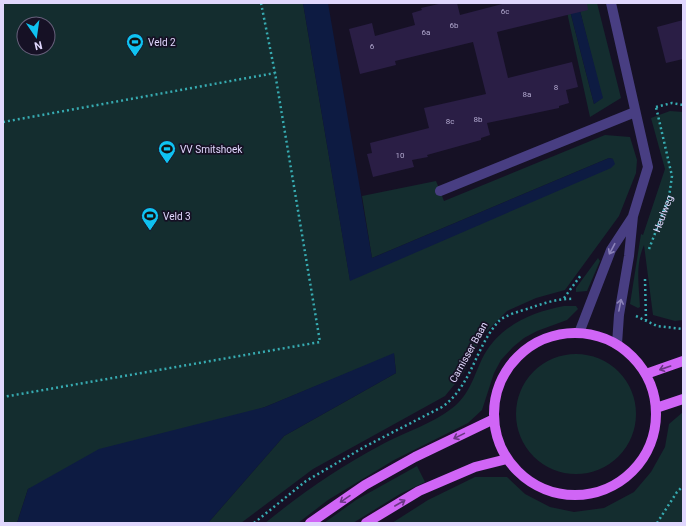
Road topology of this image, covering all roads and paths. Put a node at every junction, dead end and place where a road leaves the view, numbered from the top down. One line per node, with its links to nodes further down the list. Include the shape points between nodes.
1 (262, 3): 3 (path)
2 (611, 3): 6 (street)
3 (274, 74): 7 (path); 20 (path, via 320,342)
4 (683, 105): 5 (path, via 672,103)
5 (656, 107): 6 (path); 10 (path, Heulweg, via 672,176 669,197)
6 (635, 112): 8 (street); 9 (street, via 648,167)
7 (3, 122)
8 (440, 191)
9 (633, 216): 12 (street, one-way to 12, via 611,250); 13 (street, one-way to 9, via 630,256)
10 (648, 255)
11 (644, 274): 14 (path)
12 (592, 300): 16 (street); 26 (path, Carnisser Baan, via 564,298 500,320 482,346 462,387 453,399 306,481)
13 (620, 307): 14 (path); 17 (street)
14 (646, 321): 15 (path, via 657,326)
15 (683, 329)
16 (579, 333): 17 (main road); 23 (main road, via 546,338 517,357 506,370 499,385 494,402)
17 (616, 344): 19 (main road, via 628,352)
18 (683, 361): 19 (main road, one-way to 19)
19 (646, 374): 22 (main road)
20 (3, 397)
21 (683, 399): 22 (main road)
22 (656, 408): 24 (main road, via 654,433 645,456 629,476 607,489 583,495 558,494 545,490 524,477)
23 (494, 419): 24 (main road, via 500,446); 27 (main road, one-way to 27, via 414,457 365,485)
24 (506, 458): 28 (main road, one-way to 24, via 419,492 475,467)
25 (683, 486): 29 (path)
26 (254, 523)
27 (310, 523)
28 (366, 523)
29 (657, 523)

